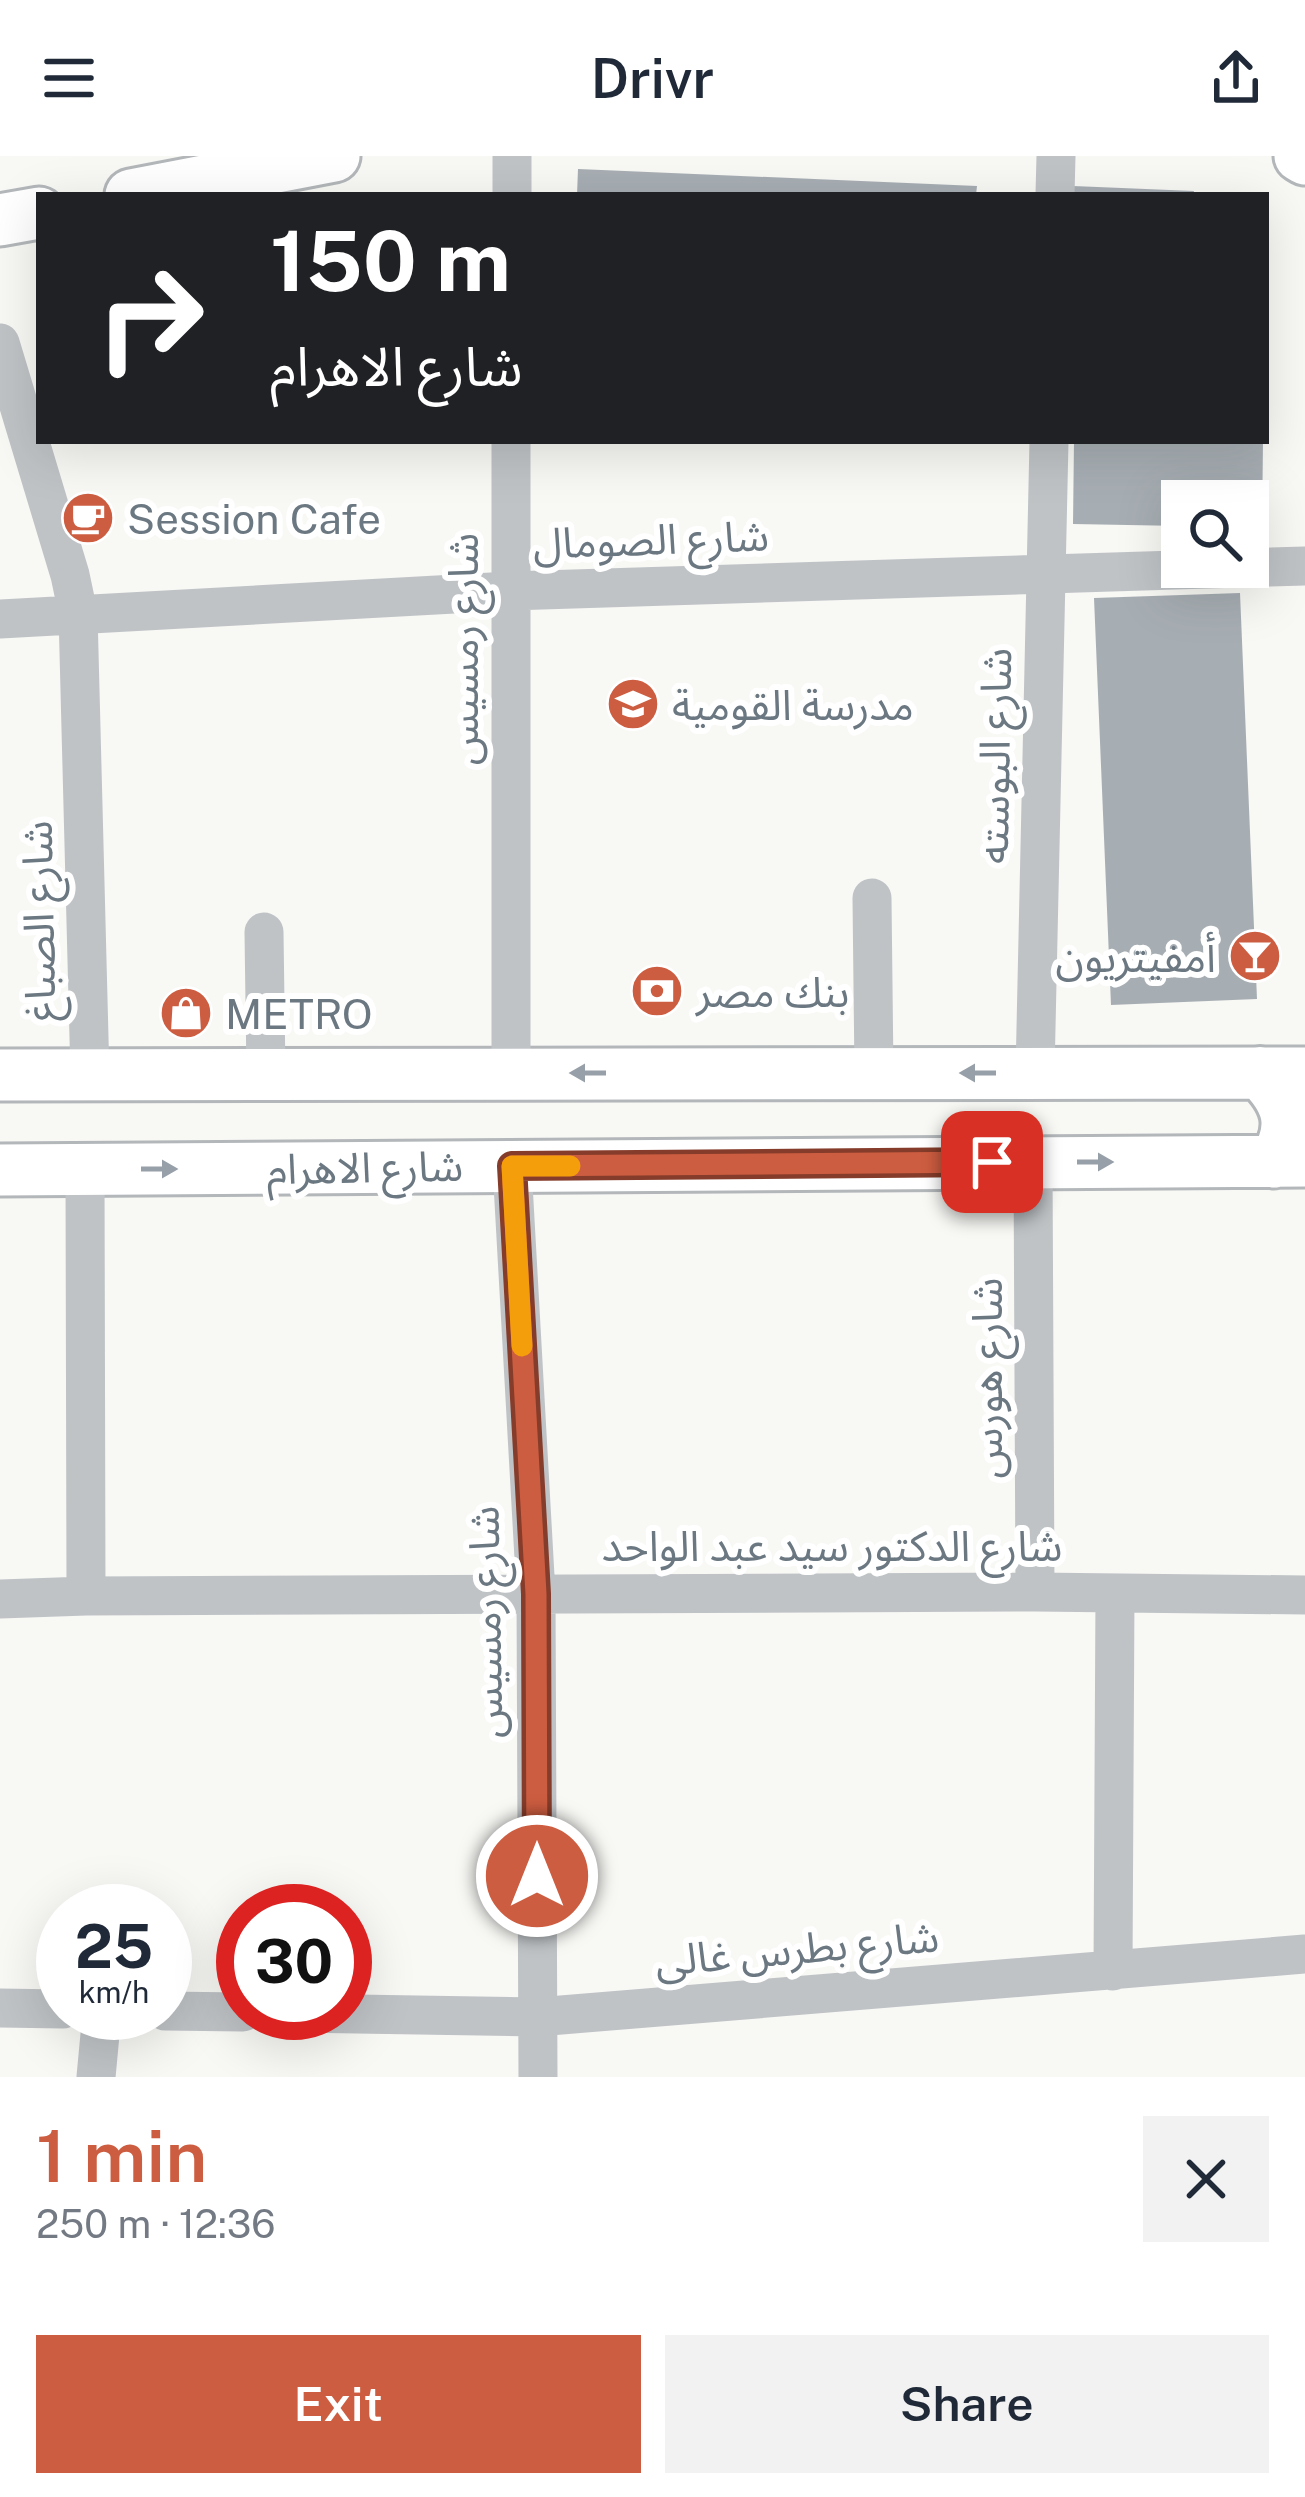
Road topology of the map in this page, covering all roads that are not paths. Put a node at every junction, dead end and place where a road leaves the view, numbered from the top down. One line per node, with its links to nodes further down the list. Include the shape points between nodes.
1 (334, 156): 4 (main road)
2 (512, 156): 5 (street)
3 (1056, 156): 6 (street)
4 (147, 192)
5 (512, 192)
6 (1055, 192)
7 (36, 214): 8 (main road)
8 (0, 220)
9 (0, 343): 15 (street, شارع الصباغ)
10 (511, 444): 14 (street, شارع رمسيس)
11 (1049, 444): 13 (street, شارع البوسته)
12 (1305, 566): 13 (street, شارع الصومال)
13 (1046, 573): 14 (street, شارع الصومال); 21 (street, شارع البوسته)
14 (510, 592): 15 (street, شارع الصومال); 19 (street, شارع رمسيس)
15 (78, 613): 16 (street, شارع الصومال); 25 (street, شارع الصباغ)
16 (0, 619)
17 (872, 898): 20 (street)
18 (265, 932): 23 (street)
19 (512, 1073): 20 (main road, one-way to 19); 23 (main road)
20 (874, 1073): 21 (main road, one-way to 20)
21 (1034, 1073): 22 (main road)
22 (1282, 1073): 26 (main road)
23 (266, 1074): 25 (main road)
24 (0, 1076): 25 (main road)
25 (90, 1076)
26 (1290, 1161): 27 (main road, شارع الاهرام, one-way to 26)
27 (1033, 1162): 28 (main road, شارع الاهرام); 31 (street, شارع هورس)
28 (512, 1166): 29 (main road, شارع الاهرام, one-way to 28); 33 (street, شارع رمسيس)
29 (85, 1170): 30 (main road, شارع الاهرام); 35 (street)
30 (0, 1171)
31 (1035, 1592): 32 (street, شارع الدكتور سيد عبد الواحد); 33 (street, شارع الدكتور سيد عبد الواحد)
32 (1115, 1593): 34 (street, شارع الدكتور سيد عبد الواحد); 38 (street)
33 (536, 1594): 35 (street, شارع الدكتور سيد عبد الواحد); 42 (street, شارع رمسيس)
34 (1305, 1595)
35 (86, 1596): 36 (street, شارع الدكتور سيد عبد الواحد)
36 (0, 1599)
37 (1305, 1954): 38 (street, شارع بطرس غالى)
38 (1113, 1971): 42 (street, شارع بطرس غالى)
39 (0, 2008): 40 (street)
40 (36, 2009)
41 (372, 2014): 42 (street, شارع بطرس غالى)
42 (538, 2017): 45 (street, شارع رمسيس)
43 (99, 2040): 44 (street)
44 (96, 2077)
45 (538, 2077)

